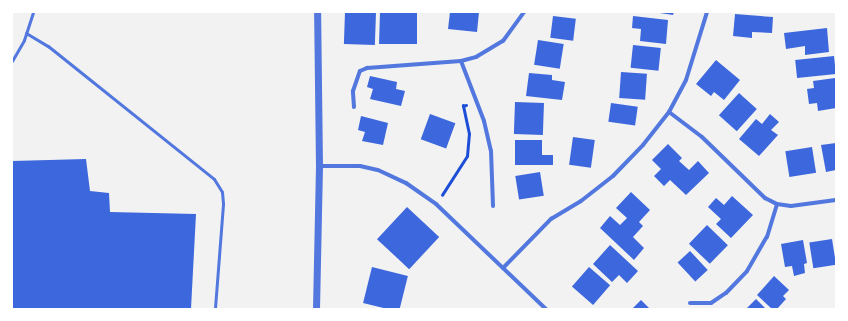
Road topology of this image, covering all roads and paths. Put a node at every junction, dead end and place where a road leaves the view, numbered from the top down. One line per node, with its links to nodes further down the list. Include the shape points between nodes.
1 (33, 12): 5 (lane)
2 (317, 12): 11 (street)
3 (524, 12): 7 (street, via 503,41 490,50)
4 (707, 12): 10 (street, via 686,80)
5 (26, 33): 6 (lane); 18 (lane, via 48,46 214,179 222,192 223,204)
6 (12, 61)
7 (461, 61): 8 (street); 9 (street, via 367,68 360,71 355,78)
8 (476, 103): 13 (path, via 463,106 470,134 467,156); 15 (street, via 491,151)
9 (354, 106)
10 (669, 112): 14 (street, via 702,137 765,198); 16 (street, via 643,145 613,176 581,201 551,219)
11 (319, 166): 13 (street, via 345,164 378,170 406,182); 19 (street)
12 (836, 200): 14 (street, via 791,206)
13 (436, 204): 16 (street)
14 (777, 204): 17 (street, via 767,236 747,271 726,293 711,303)
15 (493, 206)
16 (503, 268): 20 (street)
17 (690, 303)
18 (215, 309)
19 (316, 309)
20 (546, 309)

